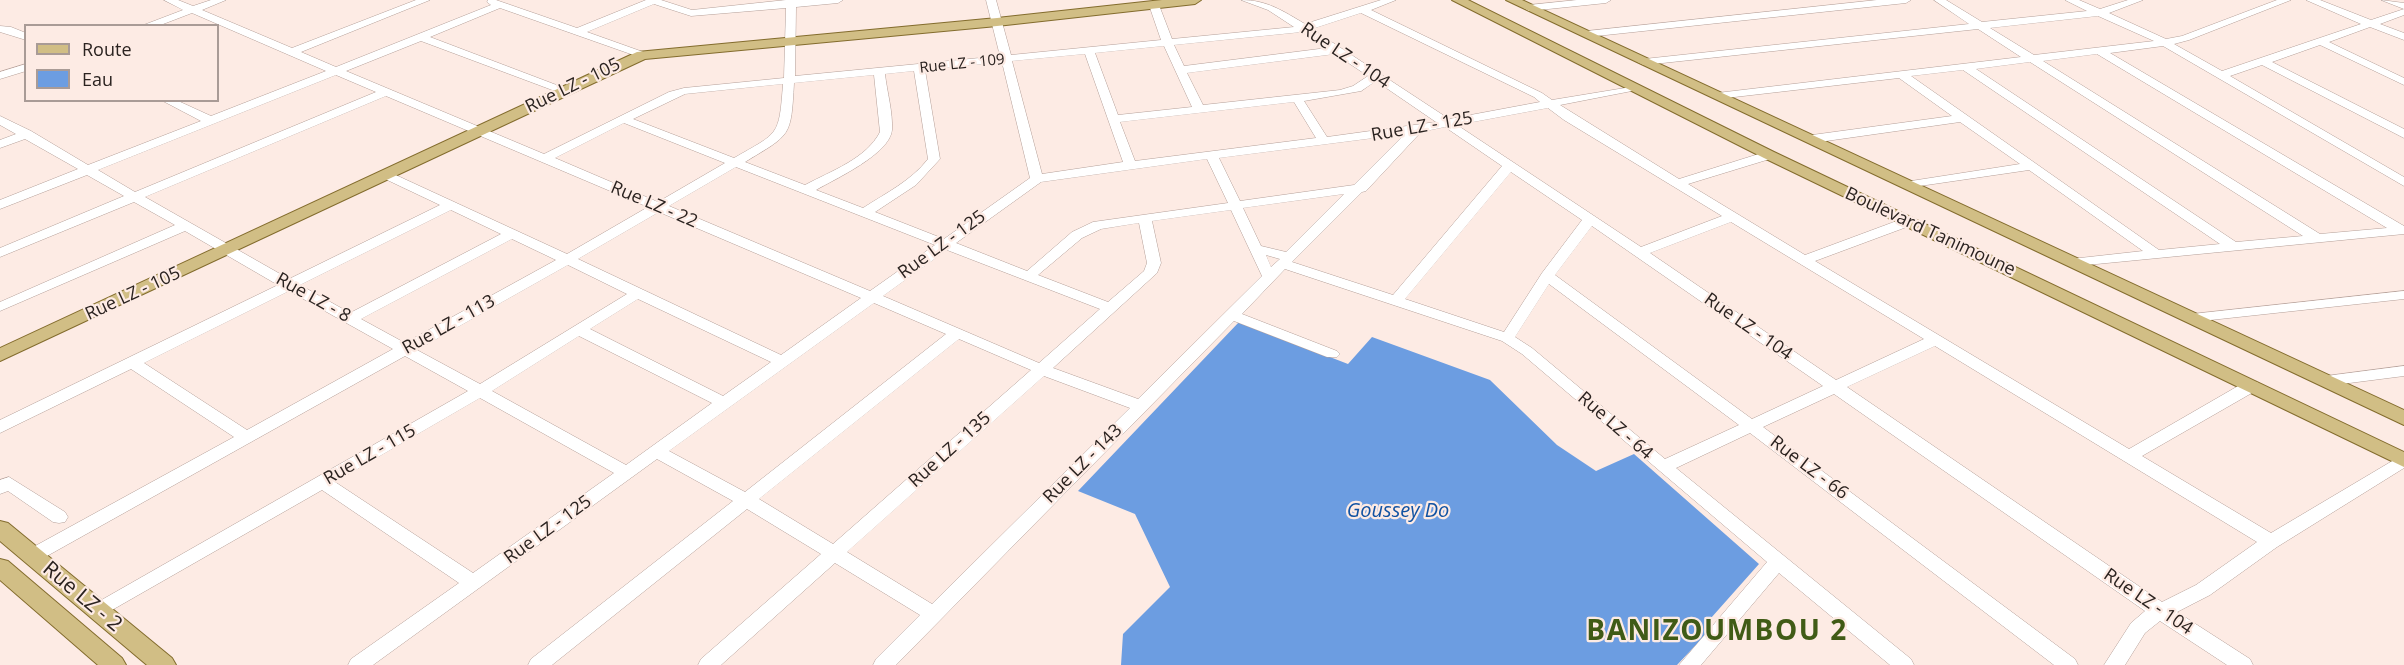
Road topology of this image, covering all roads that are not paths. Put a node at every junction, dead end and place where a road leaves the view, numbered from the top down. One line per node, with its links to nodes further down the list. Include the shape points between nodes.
1 (169, 0): 27 (street, Rue LZ - 22)
2 (221, 0): 27 (street)
3 (425, 0): 50 (street)
4 (486, 0): 23 (street)
5 (652, 0): 22 (street, via 683,11 700,12); 38 (street)
6 (838, 0): 22 (street)
7 (991, 0): 32 (street)
8 (1195, 0): 24 (main road, Rue LZ - 105)
9 (1246, 0): 31 (street, Rue LZ - 104)
10 (1277, 0): 31 (street)
11 (1391, 0): 28 (street, Rue LZ - 109)
12 (1458, 0): 68 (main road, Boulevard Tanimoune)
13 (1512, 0): 26 (main road, Boulevard Tanimoune)
14 (1606, 0): 26 (street)
15 (1906, 0): 39 (street)
16 (1939, 0): 35 (street)
17 (2070, 0): 29 (street)
18 (2138, 0): 29 (street)
19 (2286, 0): 46 (street)
20 (2311, 0): 34 (street)
21 (2386, 0): 25 (street)
22 (791, 2): 43 (street, Rue LZ - 113)
23 (500, 5): 38 (street); 41 (street)
24 (1154, 5): 32 (main road, Rue LZ - 105); 45 (street)
25 (2404, 6)
26 (1529, 8): 39 (main road, Boulevard Tanimoune)
27 (192, 10): 33 (street); 50 (street, Rue LZ - 22)
28 (1363, 10): 36 (street, Rue LZ - 109); 74 (street)
29 (2103, 12): 35 (street); 46 (street)
30 (2404, 12): 34 (street)
31 (1284, 15): 36 (street, Rue LZ - 104)
32 (997, 22): 43 (main road, Rue LZ - 105); 52 (street)
33 (153, 24)
34 (2373, 24): 42 (street); 44 (street)
35 (1978, 25): 53 (street); 54 (street)
36 (1305, 28): 45 (street, Rue LZ - 109); 47 (street, Rue LZ - 104)
37 (0, 29): 40 (street)
38 (577, 32): 51 (street)
39 (1587, 34): 54 (main road, Boulevard Tanimoune)
40 (24, 36)
41 (421, 37): 60 (street); 69 (street)
42 (2404, 37)
43 (792, 40): 51 (main road, Rue LZ - 105); 66 (street, Rue LZ - 113)
44 (2322, 42): 55 (street); 67 (street)
45 (1168, 43): 48 (street, Rue LZ - 109); 59 (street)
46 (2163, 43): 49 (street); 64 (street)
47 (1338, 50): 59 (street); 65 (street, Rue LZ - 104)
48 (1089, 51): 52 (street, Rue LZ - 109); 77 (street)
49 (2099, 51): 53 (street); 115 (street)
50 (291, 52): 60 (street, Rue LZ - 22)
51 (642, 55): 69 (main road, Rue LZ - 105)
52 (1005, 60): 58 (street, Rue LZ - 109); 98 (street)
53 (2032, 60): 56 (street); 117 (street)
54 (1644, 62): 71 (main road, Boulevard Tanimoune)
55 (2264, 62): 64 (street); 85 (street)
56 (1966, 67): 63 (street); 119 (street)
57 (24, 68): 62 (street)
58 (920, 68): 61 (street, Rue LZ - 109); 109 (street, via 934,159 918,177)
59 (1181, 70): 75 (street)
60 (336, 71): 70 (street, Rue LZ - 22); 80 (street)
61 (879, 72): 66 (street, Rue LZ - 109); 103 (street, via 884,140 874,150)
62 (0, 75)
63 (1902, 75): 71 (street); 76 (street)
64 (2220, 76): 99 (street)
65 (1375, 77): 72 (street, via 1350,92); 81 (street, Rue LZ - 104)
66 (789, 80): 79 (street, Rue LZ - 109, via 678,92); 92 (street, Rue LZ - 113, via 782,131)
67 (2404, 82)
68 (1633, 88): 74 (street, Rue LZ - 125); 89 (main road, Boulevard Tanimoune)
69 (563, 91): 83 (main road, Rue LZ - 105)
70 (385, 92): 83 (street, Rue LZ - 22); 104 (street)
71 (1718, 96): 86 (main road, Boulevard Tanimoune)
72 (1297, 98): 75 (street); 87 (street)
73 (170, 102): 80 (street)
74 (1550, 103): 81 (street, Rue LZ - 125); 100 (street)
75 (1199, 109): 77 (street)
76 (1962, 118): 86 (street); 95 (street)
77 (1114, 119): 93 (street)
78 (0, 120): 84 (street, Rue LZ - 8)
79 (623, 120): 91 (street, Rue LZ - 109); 92 (street)
80 (211, 121): 96 (street)
81 (1447, 123): 82 (street, Rue LZ - 125); 94 (street, Rue LZ - 104)
82 (1417, 129): 87 (street, Rue LZ - 125); 102 (street)
83 (480, 131): 91 (street, Rue LZ - 22); 97 (main road, Rue LZ - 105)
84 (27, 134): 88 (street); 96 (street, Rue LZ - 8)
85 (2404, 134)
86 (1812, 139): 101 (main road, Boulevard Tanimoune)
87 (1324, 142): 90 (street, Rue LZ - 125)
88 (0, 144)
89 (1769, 154): 100 (street); 113 (main road, Boulevard Tanimoune)
90 (1212, 156): 93 (street, Rue LZ - 125); 107 (street)
91 (544, 159): 108 (street, Rue LZ - 22)
92 (735, 163): 103 (street); 108 (street, Rue LZ - 113)
93 (1130, 165): 98 (street, Rue LZ - 125)
94 (1509, 166): 112 (street, Rue LZ - 104); 136 (street)
95 (2032, 166): 101 (street); 124 (street)
96 (88, 170): 104 (street, Rue LZ - 8); 105 (street)
97 (387, 175): 106 (street); 121 (main road, Rue LZ - 105)
98 (1037, 178): 118 (street, Rue LZ - 125)
99 (2404, 182)
100 (1679, 183): 110 (street)
101 (1911, 185): 128 (main road, Boulevard Tanimoune)
102 (1361, 188): 107 (street); 127 (street)
103 (806, 190): 109 (street)
104 (136, 196): 114 (street, Rue LZ - 8); 123 (street)
105 (0, 205)
106 (451, 206): 116 (street); 132 (street)
107 (1236, 206): 111 (street); 120 (street)
108 (659, 207): 125 (street, Rue LZ - 113); 135 (street, Rue LZ - 22)
109 (864, 213): 118 (street)
110 (1732, 217): 122 (street); 126 (street)
111 (1145, 219): 130 (street, via 1086,229); 138 (street, Rue LZ - 135, via 1154,263 1150,273)
112 (1589, 220): 122 (street, Rue LZ - 104); 129 (street)
113 (1907, 222): 126 (street); 155 (main road, Boulevard Tanimoune)
114 (187, 225): 121 (street, Rue LZ - 8); 137 (street)
115 (2403, 230): 117 (street)
116 (511, 234): 125 (street); 141 (street)
117 (2318, 239): 119 (street)
118 (943, 244): 130 (street); 135 (street, Rue LZ - 125)
119 (2234, 247): 124 (street)
120 (1256, 249): 127 (street, Rue LZ - 64); 131 (street)
121 (228, 250): 132 (street, Rue LZ - 8); 148 (main road, Rue LZ - 105)
122 (1640, 252): 154 (street, Rue LZ - 104)
123 (0, 253)
124 (2157, 255): 128 (street)
125 (567, 260): 133 (street); 146 (street, Rue LZ - 113)
126 (1804, 260): 145 (street)
127 (1287, 261): 131 (street, Rue LZ - 143); 136 (street, Rue LZ - 64)
128 (2076, 262): 140 (main road, Boulevard Tanimoune)
129 (1547, 276): 144 (street); 160 (street, Rue LZ - 66)
130 (1028, 277): 138 (street)
131 (1269, 277): 139 (street, Rue LZ - 143)
132 (289, 285): 141 (street, Rue LZ - 8); 150 (street)
133 (638, 293): 142 (street, Rue LZ - 115); 149 (street)
134 (2404, 295): 140 (street)
135 (871, 297): 143 (street, Rue LZ - 22); 149 (street, Rue LZ - 125)
136 (1395, 302): 144 (street, Rue LZ - 64)
137 (0, 307)
138 (1110, 308): 151 (street, Rue LZ - 135)
139 (1231, 315): 147 (street); 158 (street, Rue LZ - 143)
140 (2192, 318): 153 (main road, Boulevard Tanimoune)
141 (350, 319): 146 (street, Rue LZ - 8)
142 (579, 330): 156 (street, Rue LZ - 115); 157 (street)
143 (957, 333): 151 (street, Rue LZ - 22); 170 (street)
144 (1507, 338): 166 (street, Rue LZ - 64, via 1543,363)
145 (1935, 340): 154 (street); 164 (street)
146 (405, 349): 156 (street, Rue LZ - 8); 162 (street, Rue LZ - 113)
147 (1332, 354)
148 (0, 355)
149 (783, 361): 157 (street, Rue LZ - 125)
150 (132, 362): 161 (street); 162 (street)
151 (1041, 369): 158 (street, Rue LZ - 22); 174 (street, Rue LZ - 135)
152 (2404, 371): 153 (street)
153 (2326, 381): 159 (main road, Boulevard Tanimoune)
154 (1833, 386): 160 (street); 180 (street, Rue LZ - 104)
155 (2251, 386): 164 (street); 165 (main road, Boulevard Tanimoune)
156 (480, 391): 167 (street, Rue LZ - 8); 168 (street, Rue LZ - 115)
157 (724, 403): 163 (street, Rue LZ - 125)
158 (1141, 406): 181 (street, Rue LZ - 143)
159 (2404, 418)
160 (1752, 426): 166 (street); 190 (street, Rue LZ - 66)
161 (0, 427)
162 (246, 437): 175 (street, Rue LZ - 113)
163 (657, 452): 167 (street, Rue LZ - 125); 170 (street)
164 (2128, 457): 173 (street)
165 (2404, 460): 173 (street)
166 (1663, 468): 176 (street, Rue LZ - 64)
167 (627, 473): 178 (street, Rue LZ - 125)
168 (324, 483): 178 (street); 179 (street, Rue LZ - 115)
169 (0, 488): 171 (street, via 9,483)
170 (746, 500): 174 (street); 186 (street)
171 (59, 517)
172 (0, 530): 175 (main road, Rue LZ - 2)
173 (2271, 542): 180 (street, via 2203,590)
174 (833, 553): 181 (street); 187 (street, Rue LZ - 135)
175 (32, 556): 179 (main road, Rue LZ - 2)
176 (1778, 562): 182 (street, Rue LZ - 64); 189 (street)
177 (0, 567): 183 (main road, Rue LZ - 2)
178 (474, 583): 185 (street, Rue LZ - 125)
179 (98, 611): 184 (main road, Rue LZ - 2)
180 (2160, 611): 191 (street, via 2138,628); 192 (street, Rue LZ - 104)
181 (933, 614): 188 (street, Rue LZ - 143)
182 (1898, 663)
183 (114, 665)
184 (164, 665)
185 (358, 665)
186 (538, 665)
187 (708, 665)
188 (883, 665)
189 (1689, 665)
190 (2068, 665)
191 (2114, 665)
192 (2243, 665)

